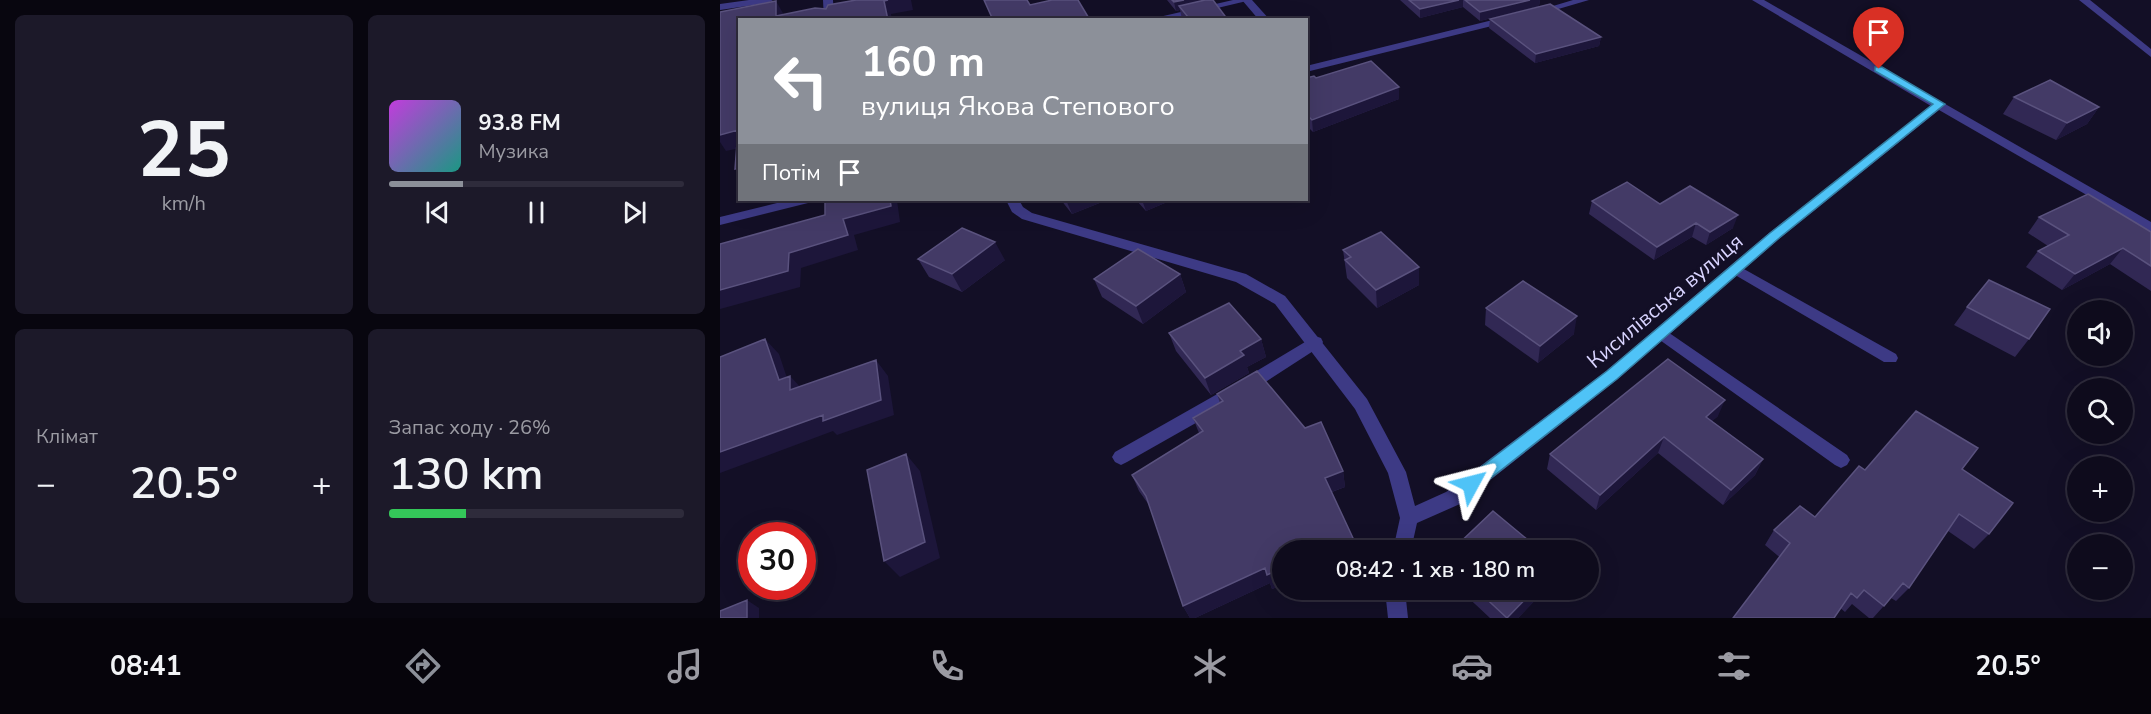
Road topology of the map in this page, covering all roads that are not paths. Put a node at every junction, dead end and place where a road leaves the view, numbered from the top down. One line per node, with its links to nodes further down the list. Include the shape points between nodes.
1 (768, 0): 7 (street)
2 (828, 0): 8 (street)
3 (1246, 0): 9 (street); 10 (street)
4 (1584, 0): 12 (street)
5 (1757, 0): 13 (street)
6 (2085, 0): 11 (street)
7 (720, 6)
8 (829, 18)
9 (1160, 18)
10 (1263, 18)
11 (2151, 54)
12 (1308, 67)
13 (1940, 104): 17 (street); 18 (street, Кисилівська вулиця)
14 (799, 201): 16 (street)
15 (1013, 201): 20 (street, via 1027,216 1241,278 1280,300)
16 (720, 221)
17 (2151, 228)
18 (1735, 270): 19 (street, Кисилівська вулиця); 21 (street)
19 (1662, 334): 23 (street); 24 (street, Кисилівська вулиця, via 1454,498)
20 (1316, 342): 22 (street); 24 (street, via 1361,404 1392,462)
21 (1890, 358)
22 (1121, 457)
23 (1841, 460)
24 (1409, 518): 25 (street)
25 (1404, 540)
26 (1396, 600): 27 (street)
27 (1398, 618)

